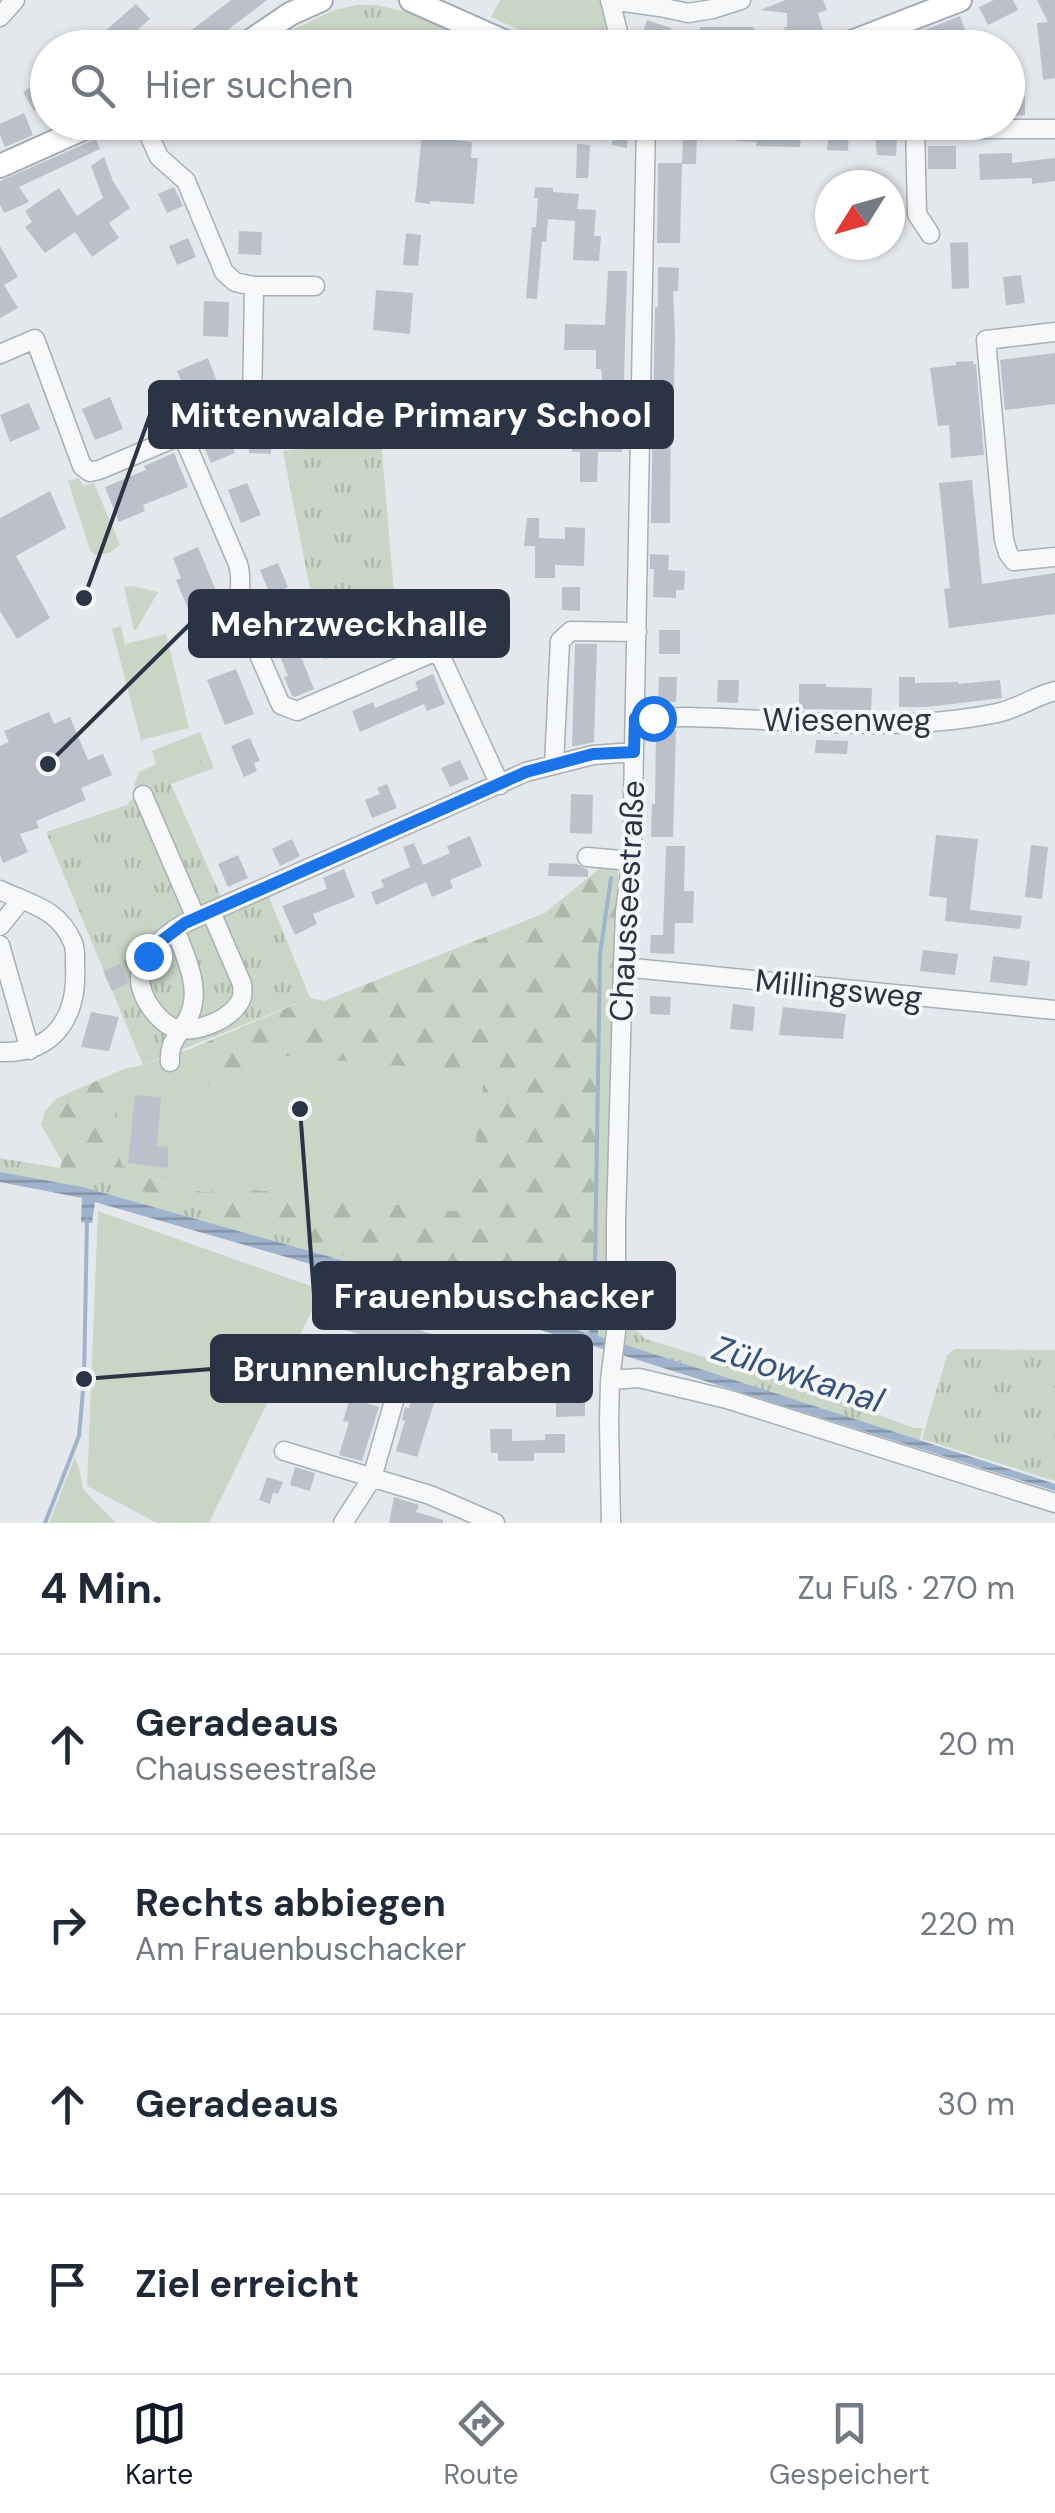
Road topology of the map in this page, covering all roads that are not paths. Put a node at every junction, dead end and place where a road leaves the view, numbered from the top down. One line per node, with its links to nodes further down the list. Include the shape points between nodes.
1 (15, 0): 8 (street)
2 (321, 0): 7 (main road)
3 (411, 0): 10 (main road)
4 (610, 0): 5 (street, via 688,14); 11 (street)
5 (741, 0)
6 (960, 0): 12 (main road)
7 (284, 7): 9 (main road)
8 (0, 17)
9 (266, 30)
10 (478, 30)
11 (618, 30)
12 (882, 30)
13 (1025, 130): 14 (street)
14 (1055, 130)
15 (58, 140): 19 (main road)
16 (150, 140): 21 (street, via 158,158 186,181 224,272)
17 (646, 140): 29 (street, Chausseestraße)
18 (915, 140): 20 (street, via 917,214)
19 (0, 166)
20 (930, 234)
21 (254, 286): 22 (street); 25 (street)
22 (316, 286)
23 (1055, 332): 28 (street, via 986,340 1008,553 1014,561)
24 (0, 354): 27 (street, via 35,339 82,466 90,472)
25 (252, 410): 26 (street); 27 (street)
26 (280, 413)
27 (182, 434): 34 (street, via 238,564 240,611 281,705 297,711 434,652)
28 (1055, 557)
29 (637, 632): 31 (street, Chausseestraße); 33 (street, via 572,632 560,641)
30 (1055, 691): 31 (street, Wiesenweg, via 1002,712 921,723)
31 (635, 718): 32 (street, Chausseestraße)
32 (634, 752): 33 (street); 37 (street, Chausseestraße)
33 (554, 764): 34 (street)
34 (500, 785): 39 (street)
35 (143, 795): 39 (street)
36 (587, 857): 37 (street)
37 (631, 862): 43 (street, Chausseestraße)
38 (8, 894): 40 (street, via 17,905); 46 (street, via 50,913 74,945 72,1009 48,1041)
39 (204, 915): 41 (street); 45 (street, via 243,996 229,1014)
40 (0, 926)
41 (175, 929): 45 (street, via 194,999); 45 (street, via 138,976 158,1016)
42 (0, 945): 46 (street)
43 (623, 967): 44 (street, Millingsweg); 50 (street, Chausseestraße)
44 (1055, 1010)
45 (180, 1029): 48 (street)
46 (30, 1050): 47 (street)
47 (0, 1052)
48 (170, 1062)
49 (396, 1366): 52 (street, via 398,1387)
50 (612, 1370): 53 (street, via 727,1399); 56 (street, Chausseestraße)
51 (284, 1451): 52 (street)
52 (372, 1478): 54 (street); 55 (street)
53 (1055, 1504)
54 (342, 1523)
55 (495, 1523)
56 (610, 1523)

